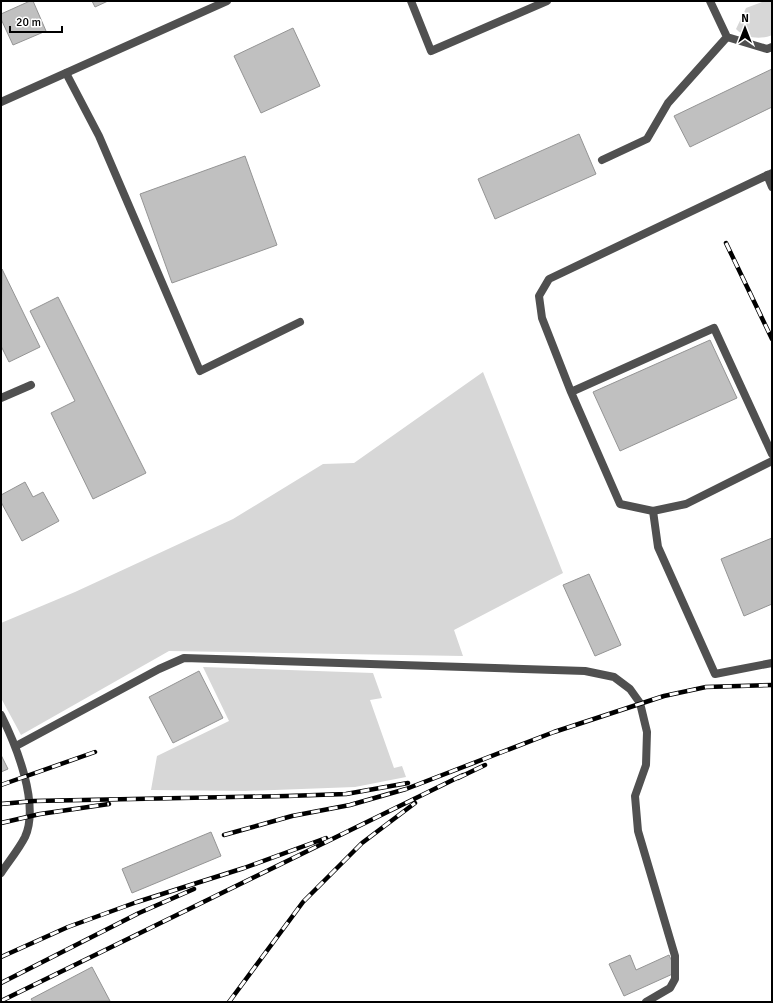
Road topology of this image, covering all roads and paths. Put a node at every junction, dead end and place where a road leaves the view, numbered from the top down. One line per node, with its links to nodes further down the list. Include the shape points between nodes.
1 (227, 1): 7 (street)
2 (411, 1): 3 (street, via 431,51)
3 (547, 1)
4 (710, 1): 5 (street)
5 (727, 37): 6 (street, via 767,49); 9 (street, via 668,104 647,139)
6 (772, 47)
7 (66, 73): 8 (street); 12 (street, via 99,136 200,371)
8 (1, 102)
9 (602, 160)
10 (769, 174): 11 (street); 14 (street, via 549,279 539,296 542,318)
11 (772, 186)
12 (300, 322)
13 (31, 385): 15 (street)
14 (571, 392): 16 (street, via 714,328); 18 (street, via 620,504)
15 (1, 398)
16 (772, 454)
17 (772, 462): 18 (street, via 686,504)
18 (653, 511): 19 (street, via 658,547 715,674)
19 (772, 663)
20 (1, 715): 21 (street)
21 (16, 746): 22 (street, via 25,777 29,817 25,836); 23 (street, via 152,672 184,658 585,671 614,676 630,689 640,703 647,732 646,765 635,796 638,831 675,956 675,979 670,988)
22 (1, 873)
23 (646, 1002)

